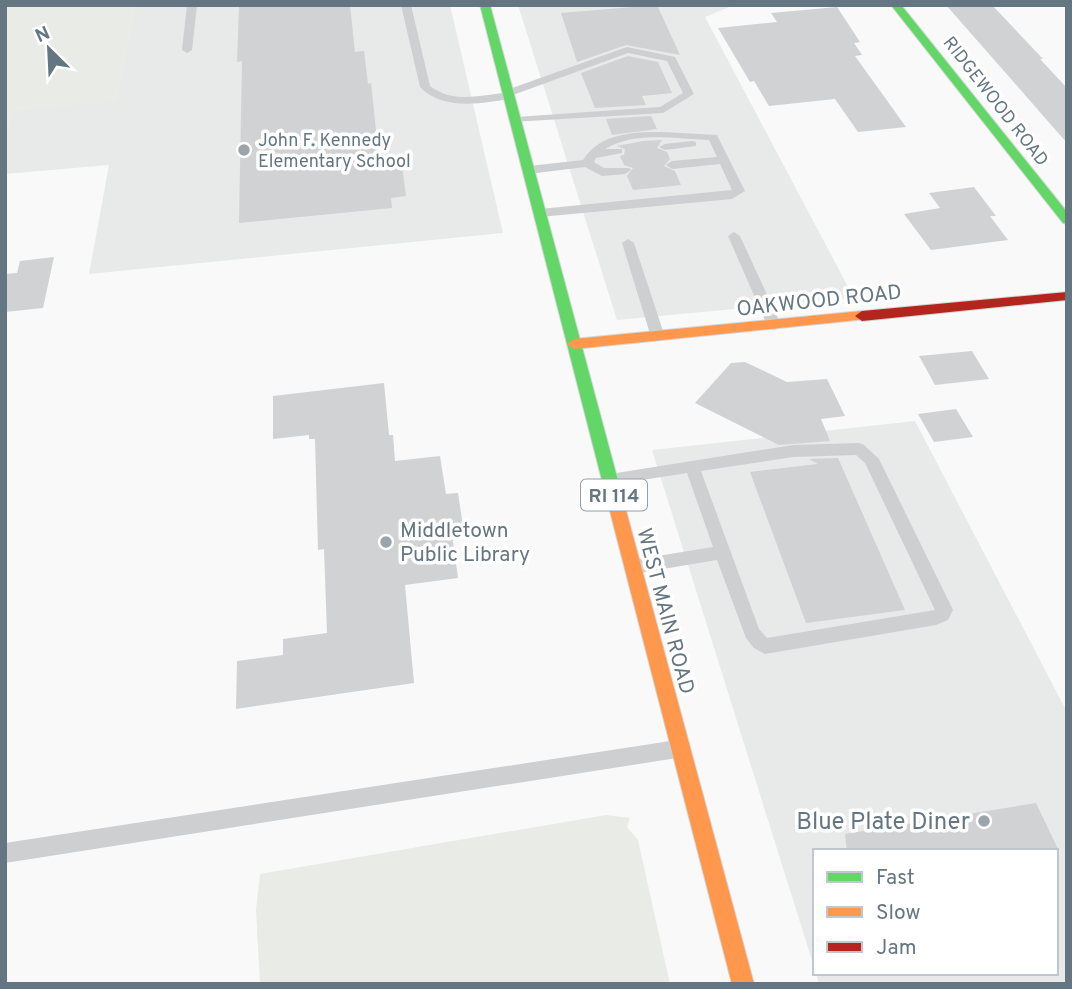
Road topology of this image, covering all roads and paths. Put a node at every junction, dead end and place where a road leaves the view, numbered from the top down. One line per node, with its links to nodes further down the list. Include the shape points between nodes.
1 (191, 5): 5 (lane)
2 (406, 5): 6 (lane, via 425,87 434,96 454,101)
3 (485, 5): 6 (main road, WEST MAIN ROAD / RI 114)
4 (896, 5): 12 (main road, RIDGEWOOD ROAD)
5 (187, 50)
6 (509, 94): 7 (main road, WEST MAIN ROAD / RI 114); 7 (lane, via 626,50 671,59 689,94 663,110)
7 (516, 120): 10 (main road, WEST MAIN ROAD / RI 114)
8 (719, 150): 8 (lane, via 668,156); 9 (lane, via 713,137 670,135 616,139 606,142); 11 (lane, via 739,191 732,195)
9 (589, 159): 9 (lane, via 602,172 622,160); 10 (lane)
10 (528, 170): 11 (main road, WEST MAIN ROAD / RI 114)
11 (540, 213): 18 (main road, WEST MAIN ROAD / RI 114)
12 (1067, 220)
13 (734, 236): 16 (lane)
14 (628, 243): 17 (lane)
15 (1067, 296): 16 (main road, OAKWOOD ROAD)
16 (774, 325): 17 (main road, OAKWOOD ROAD)
17 (658, 337): 18 (main road, OAKWOOD ROAD)
18 (575, 344): 20 (main road, WEST MAIN ROAD / RI 114)
19 (692, 466): 20 (lane); 21 (lane); 21 (lane, via 793,451 859,449 871,459 944,610 936,618 765,646 752,634)
20 (610, 479): 22 (main road, WEST MAIN ROAD / RI 114)
21 (723, 552): 22 (lane)
22 (633, 566): 23 (main road, WEST MAIN ROAD / RI 114)
23 (681, 748): 24 (lane); 25 (main road, WEST MAIN ROAD / RI 114)
24 (5, 853)
25 (743, 984)

